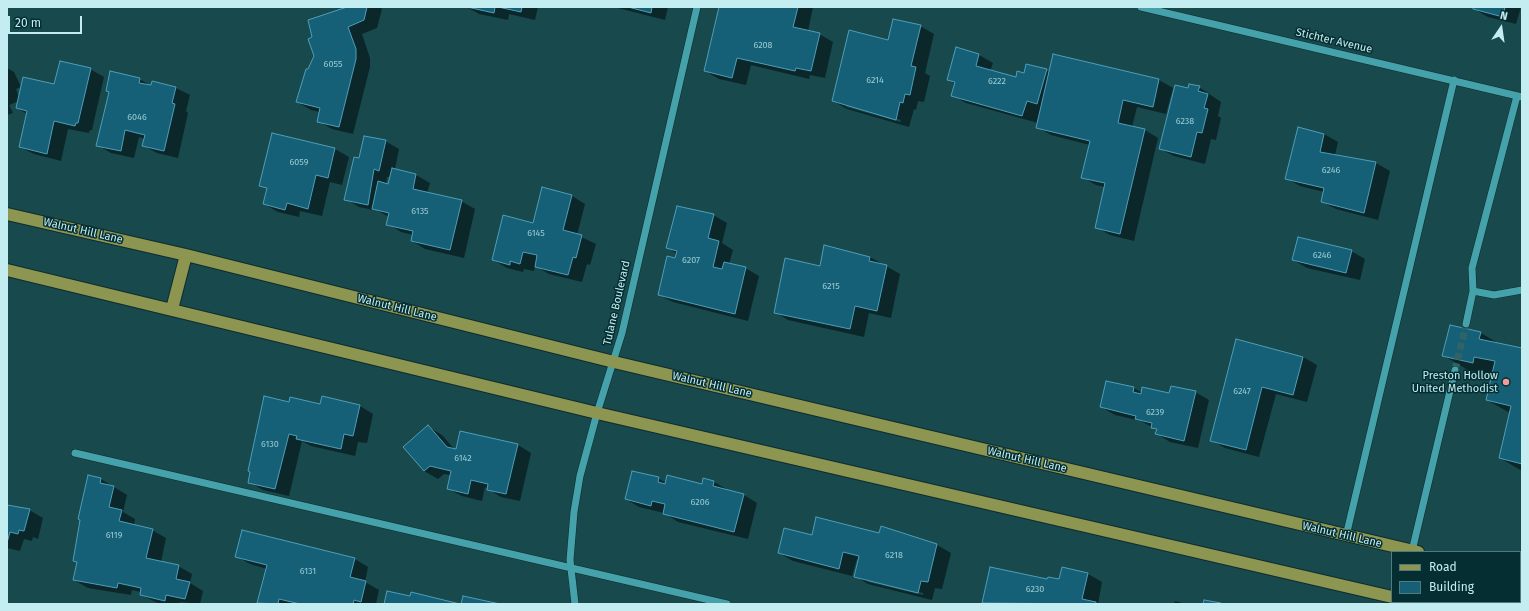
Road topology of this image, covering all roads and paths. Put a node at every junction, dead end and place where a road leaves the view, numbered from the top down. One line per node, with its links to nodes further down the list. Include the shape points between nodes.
1 (697, 7): 12 (street, Tulane Boulevard)
2 (1141, 7): 3 (street, Stichter Avenue)
3 (1454, 80): 4 (street, Stichter Avenue); 16 (street)
4 (1520, 97): 9 (street, via 1472,268)
5 (7, 214): 6 (main road, Walnut Hill Lane)
6 (186, 255): 10 (main road); 12 (main road, Walnut Hill Lane)
7 (7, 270): 10 (main road)
8 (1522, 290): 9 (street, via 1494,295)
9 (1473, 291): 11 (street)
10 (172, 309): 14 (main road)
11 (1466, 324)
12 (614, 362): 14 (street, Tulane Boulevard); 16 (main road, Walnut Hill Lane)
13 (1455, 370): 18 (street)
14 (597, 413): 19 (street, Tulane Boulevard, via 574,512); 20 (main road)
15 (75, 453): 19 (street, via 309,506 499,553)
16 (1346, 536): 17 (main road, Walnut Hill Lane)
17 (1410, 551)
18 (1414, 551)
19 (570, 567): 21 (street, Tulane Boulevard); 22 (street)
20 (1391, 597)
21 (574, 604)
22 (727, 604)

